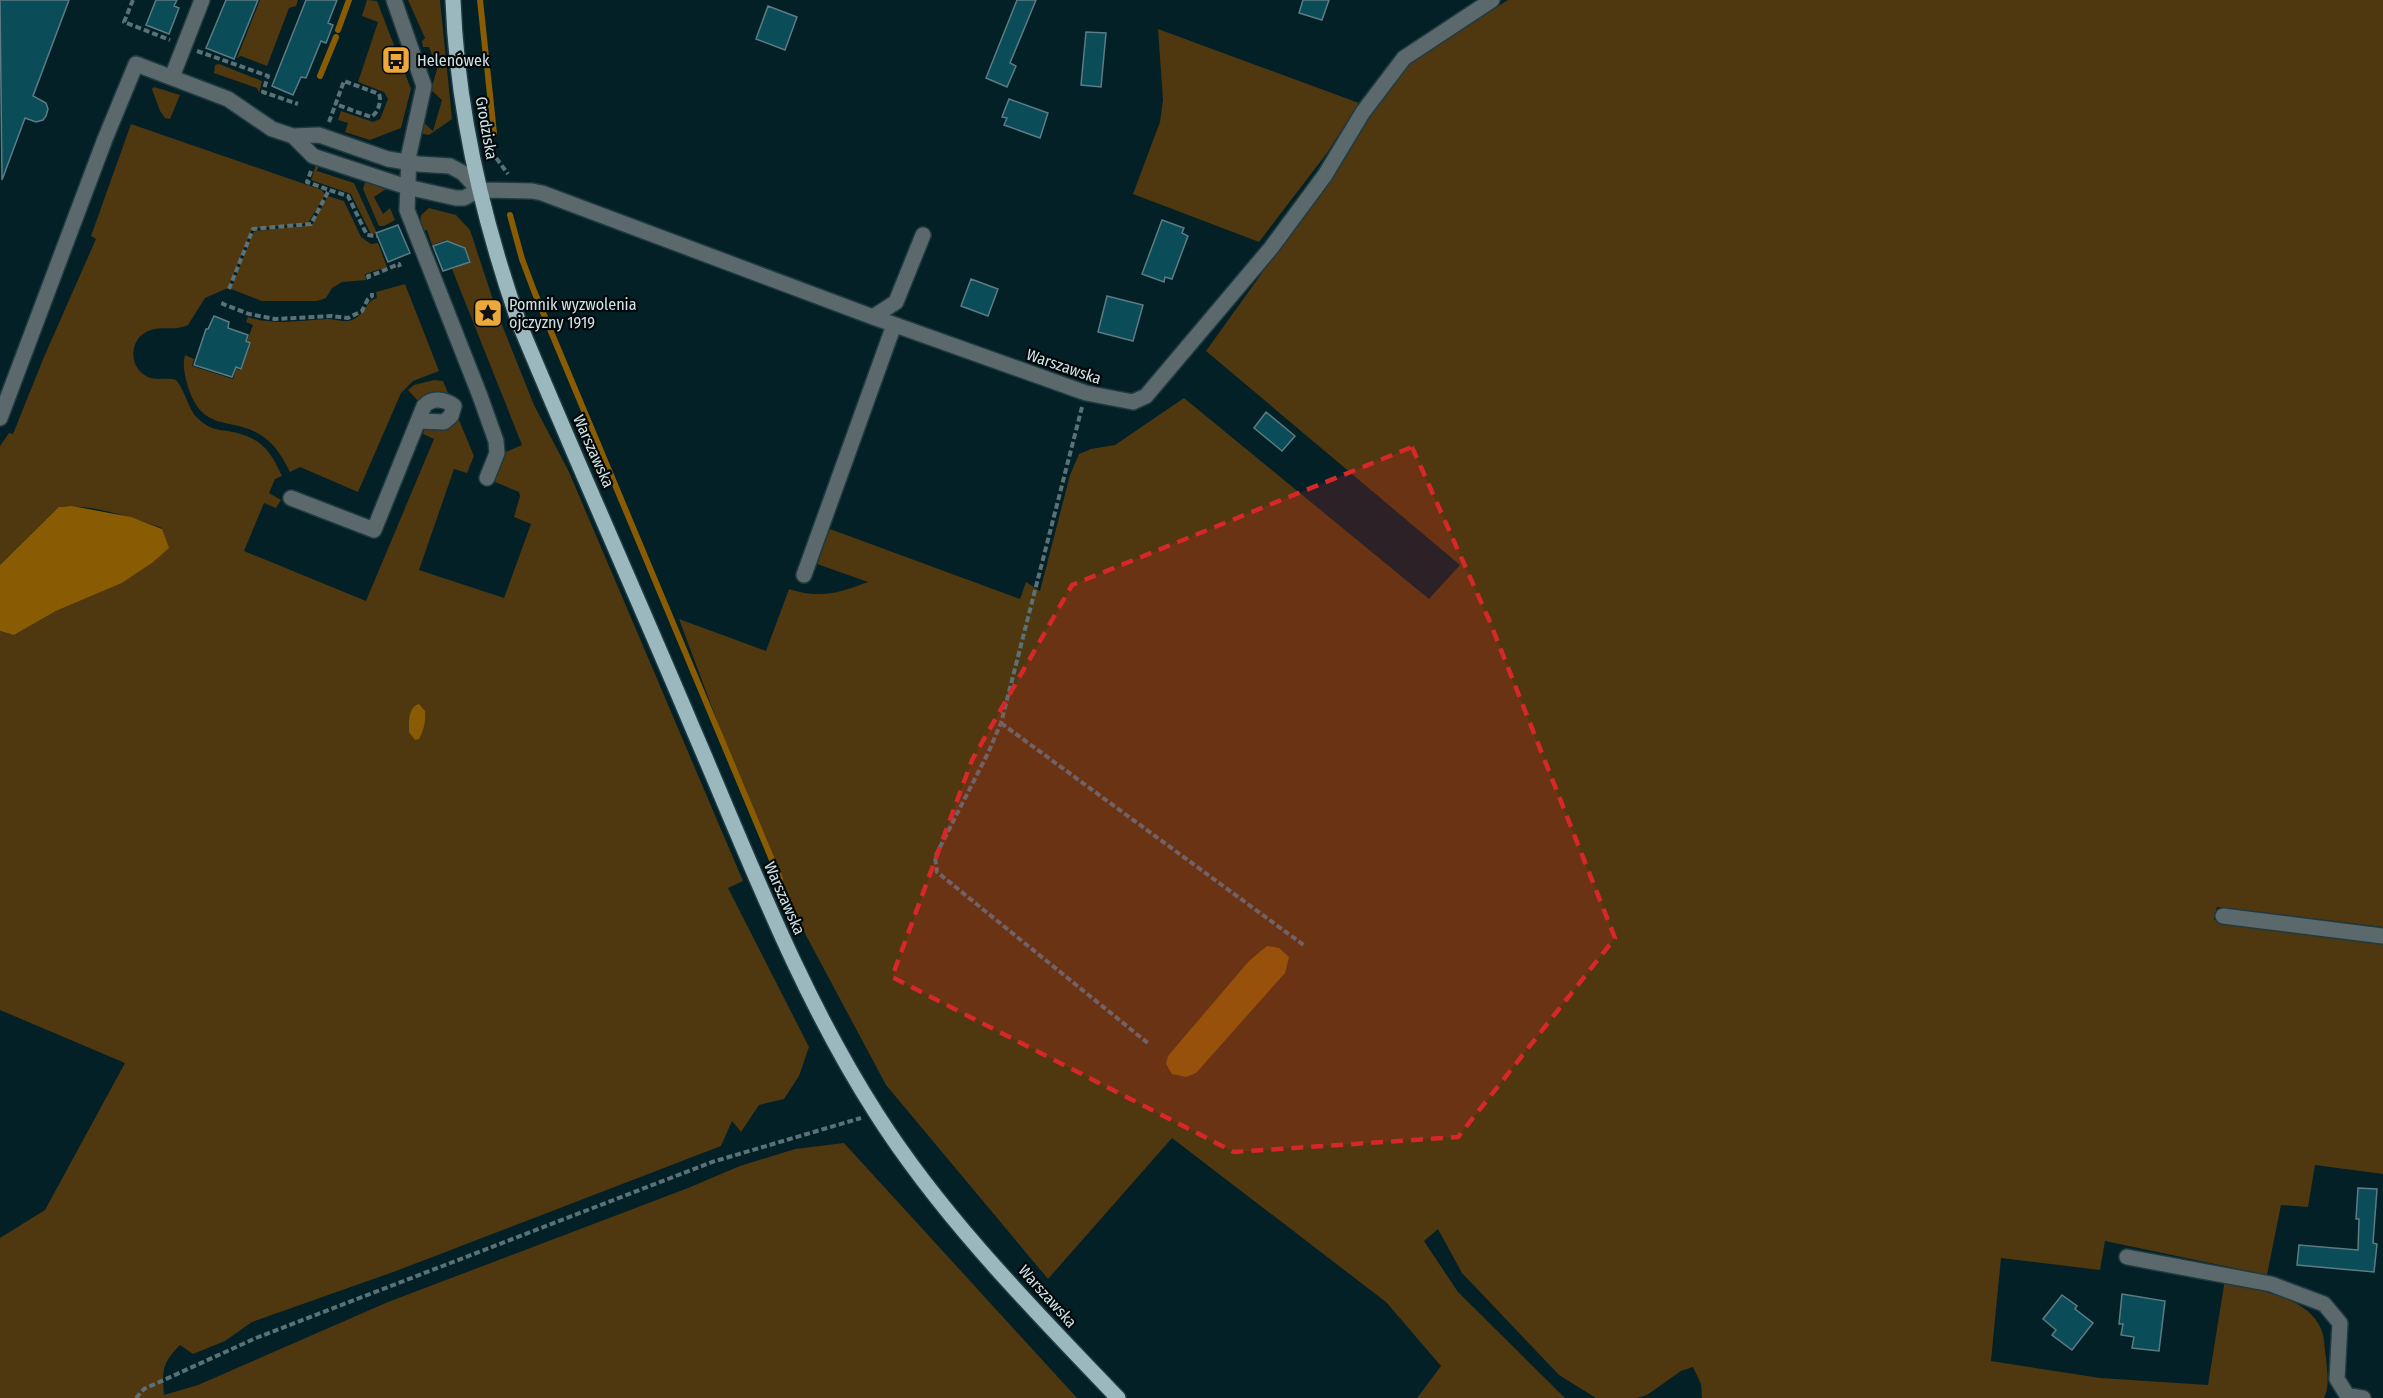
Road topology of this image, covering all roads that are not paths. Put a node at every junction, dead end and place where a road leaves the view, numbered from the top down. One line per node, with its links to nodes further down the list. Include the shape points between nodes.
1 (202, 0): 5 (street)
2 (394, 0): 7 (street, via 424,86)
3 (453, 0): 9 (main road, Grodziska)
4 (1492, 0): 12 (street, Warszawska, via 1404,58 1271,248 1146,396 1133,402 1086,393)
5 (172, 77): 6 (street, via 228,99 262,123); 14 (street, via 136,64)
6 (293, 136): 7 (street, via 319,135); 8 (street, via 313,156)
7 (408, 163): 8 (street); 9 (street, via 450,166)
8 (407, 187): 9 (street, via 456,198); 13 (street, via 410,221)
9 (479, 190): 11 (street, Warszawska, via 526,191 553,197); 21 (main road, Warszawska, via 507,289 542,379 815,1007 908,1160 1027,1302)
10 (923, 235): 11 (street, via 896,302)
11 (873, 317): 12 (street, Warszawska)
12 (894, 325): 17 (street)
13 (480, 396): 15 (street, via 497,453); 16 (street, via 454,406 444,400 428,402 422,409 374,530)
14 (0, 418)
15 (487, 478)
16 (291, 498)
17 (804, 575)
18 (2223, 916): 19 (street)
19 (2383, 936)
20 (2127, 1257): 22 (street, via 2271,1284 2324,1304 2340,1323 2337,1379 2347,1395)
21 (1118, 1398)
22 (2363, 1398)

